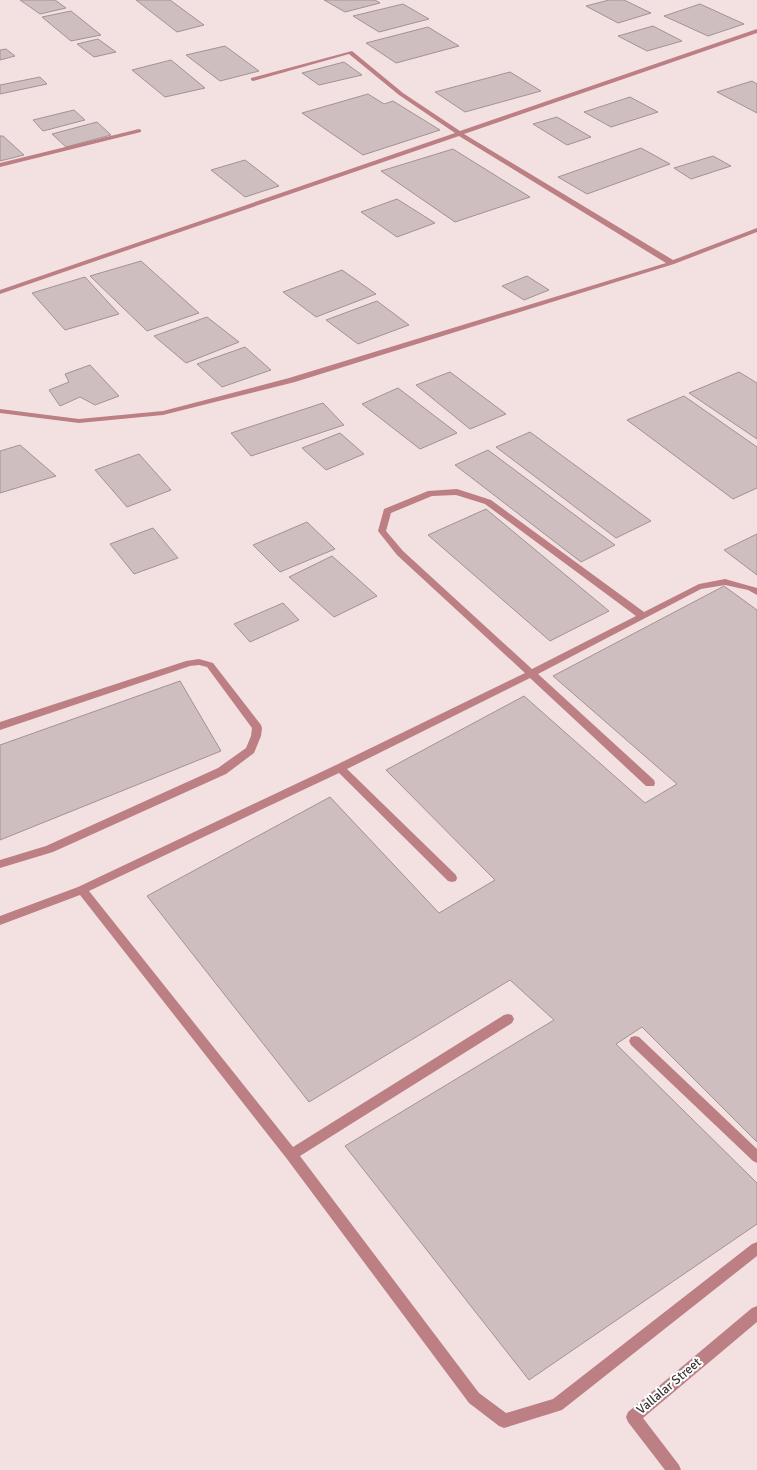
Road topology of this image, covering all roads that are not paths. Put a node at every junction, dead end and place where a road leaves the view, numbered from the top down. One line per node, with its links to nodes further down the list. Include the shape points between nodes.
1 (757, 31): 4 (street)
2 (253, 79): 4 (street, via 350,52 401,94)
3 (139, 131): 5 (street)
4 (460, 134): 7 (street); 8 (street)
5 (0, 165)
6 (757, 230): 7 (street)
7 (672, 263): 9 (street, via 292,380 163,413 78,421)
8 (0, 292)
9 (0, 411)
10 (757, 592): 11 (street, via 751,588 725,582 699,587)
11 (643, 616): 12 (street); 12 (street, via 488,502 457,492 431,493 387,511 382,531 400,553)
12 (531, 674): 14 (street); 15 (street)
13 (0, 726): 16 (street, via 198,662 210,665 257,728 250,750 222,770 49,849)
14 (340, 768): 17 (street); 18 (street)
15 (650, 783)
16 (0, 864)
17 (452, 878)
18 (82, 890): 19 (street); 22 (street)
19 (0, 921)
20 (508, 1019): 22 (street)
21 (635, 1041): 23 (street)
22 (292, 1155): 24 (street, via 474,1398 504,1421 557,1405)
23 (757, 1157)
24 (757, 1248)
25 (757, 1313): 26 (street, Vallalar Street, via 633,1417)
26 (674, 1470)

